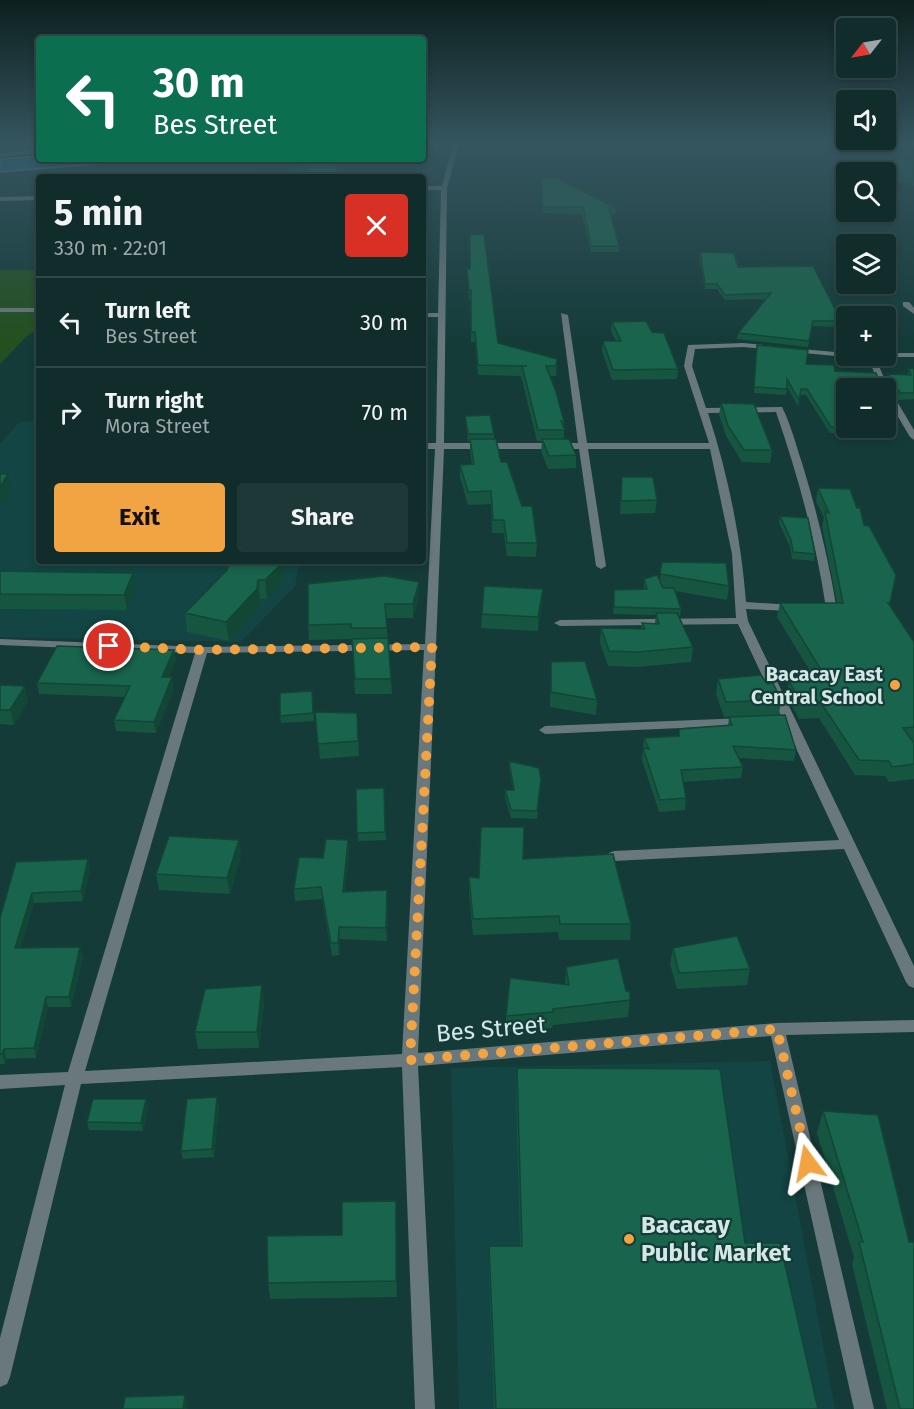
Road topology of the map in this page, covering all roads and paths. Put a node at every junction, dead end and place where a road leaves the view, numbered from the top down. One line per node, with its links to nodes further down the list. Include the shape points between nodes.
1 (444, 210): 7 (street)
2 (906, 304): 5 (street)
3 (0, 310): 4 (lane)
4 (36, 310)
5 (914, 312)
6 (426, 315): 7 (street)
7 (442, 315): 16 (street)
8 (564, 315): 18 (street)
9 (836, 354): 13 (street, via 743,345 691,347 688,366)
10 (896, 355): 11 (street)
11 (914, 355)
12 (875, 366): 14 (street)
13 (704, 411): 17 (street); 20 (street, via 779,409 800,467 825,563 832,611)
14 (914, 437)
15 (426, 446): 16 (street)
16 (440, 446): 18 (street); 24 (street)
17 (714, 446): 18 (street); 20 (street, via 737,554)
18 (583, 447): 19 (street)
19 (601, 566)
20 (741, 604): 21 (street)
21 (742, 621): 22 (street); 28 (street, via 785,721)
22 (560, 623)
23 (0, 642): 25 (street)
24 (432, 647): 25 (street); 33 (street)
25 (202, 650): 34 (street)
26 (756, 722): 27 (street)
27 (545, 730)
28 (848, 844): 29 (street); 30 (street)
29 (614, 856)
30 (914, 982)
31 (914, 1026): 32 (street, Bes Street)
32 (777, 1029): 33 (street, Bes Street); 38 (street)
33 (410, 1060): 34 (street, Bes Street); 37 (street)
34 (75, 1077): 35 (street, Bes Street); 36 (street)
35 (0, 1082)
36 (0, 1377)
37 (424, 1409)
38 (864, 1409)

